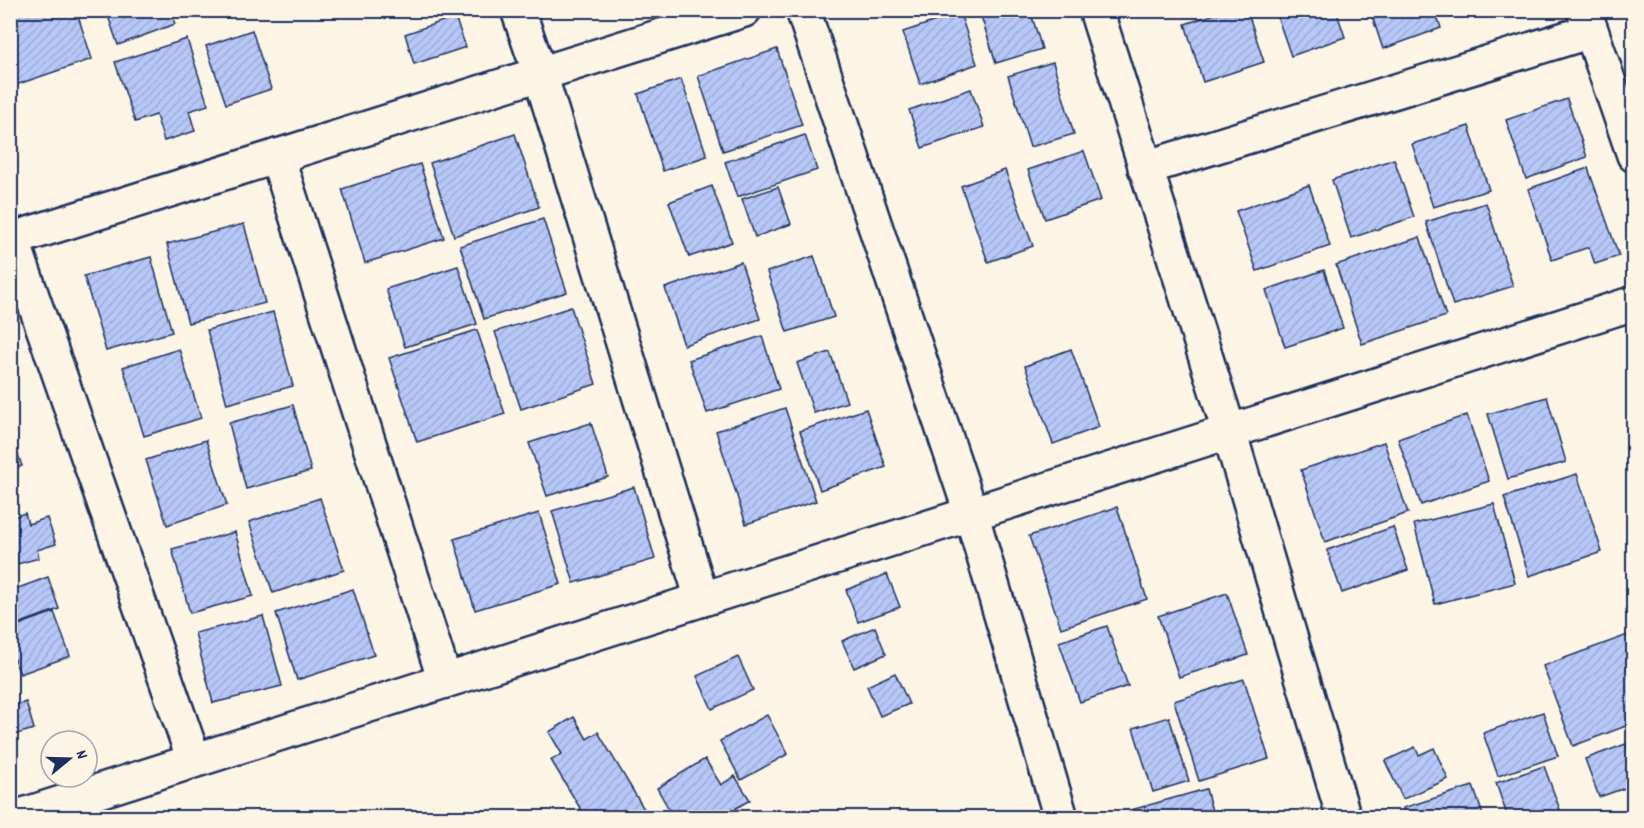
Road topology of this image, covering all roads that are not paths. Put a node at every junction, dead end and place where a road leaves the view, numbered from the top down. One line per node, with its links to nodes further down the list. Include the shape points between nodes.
1 (518, 10): 6 (street)
2 (744, 10): 6 (street)
3 (803, 10): 13 (street)
4 (1096, 10): 9 (street)
5 (1587, 21): 8 (street); 9 (street)
6 (540, 74): 7 (street); 14 (street)
7 (277, 156): 10 (street); 15 (street)
8 (1634, 156)
9 (1145, 168): 12 (street)
10 (12, 236): 16 (street)
11 (1634, 303): 12 (street)
12 (1229, 431): 13 (street); 19 (street)
13 (971, 513): 14 (street); 18 (street)
14 (702, 599): 15 (street)
15 (445, 681): 16 (street)
16 (194, 760): 17 (street)
17 (14, 818)
18 (1061, 818)
19 (1344, 818)

